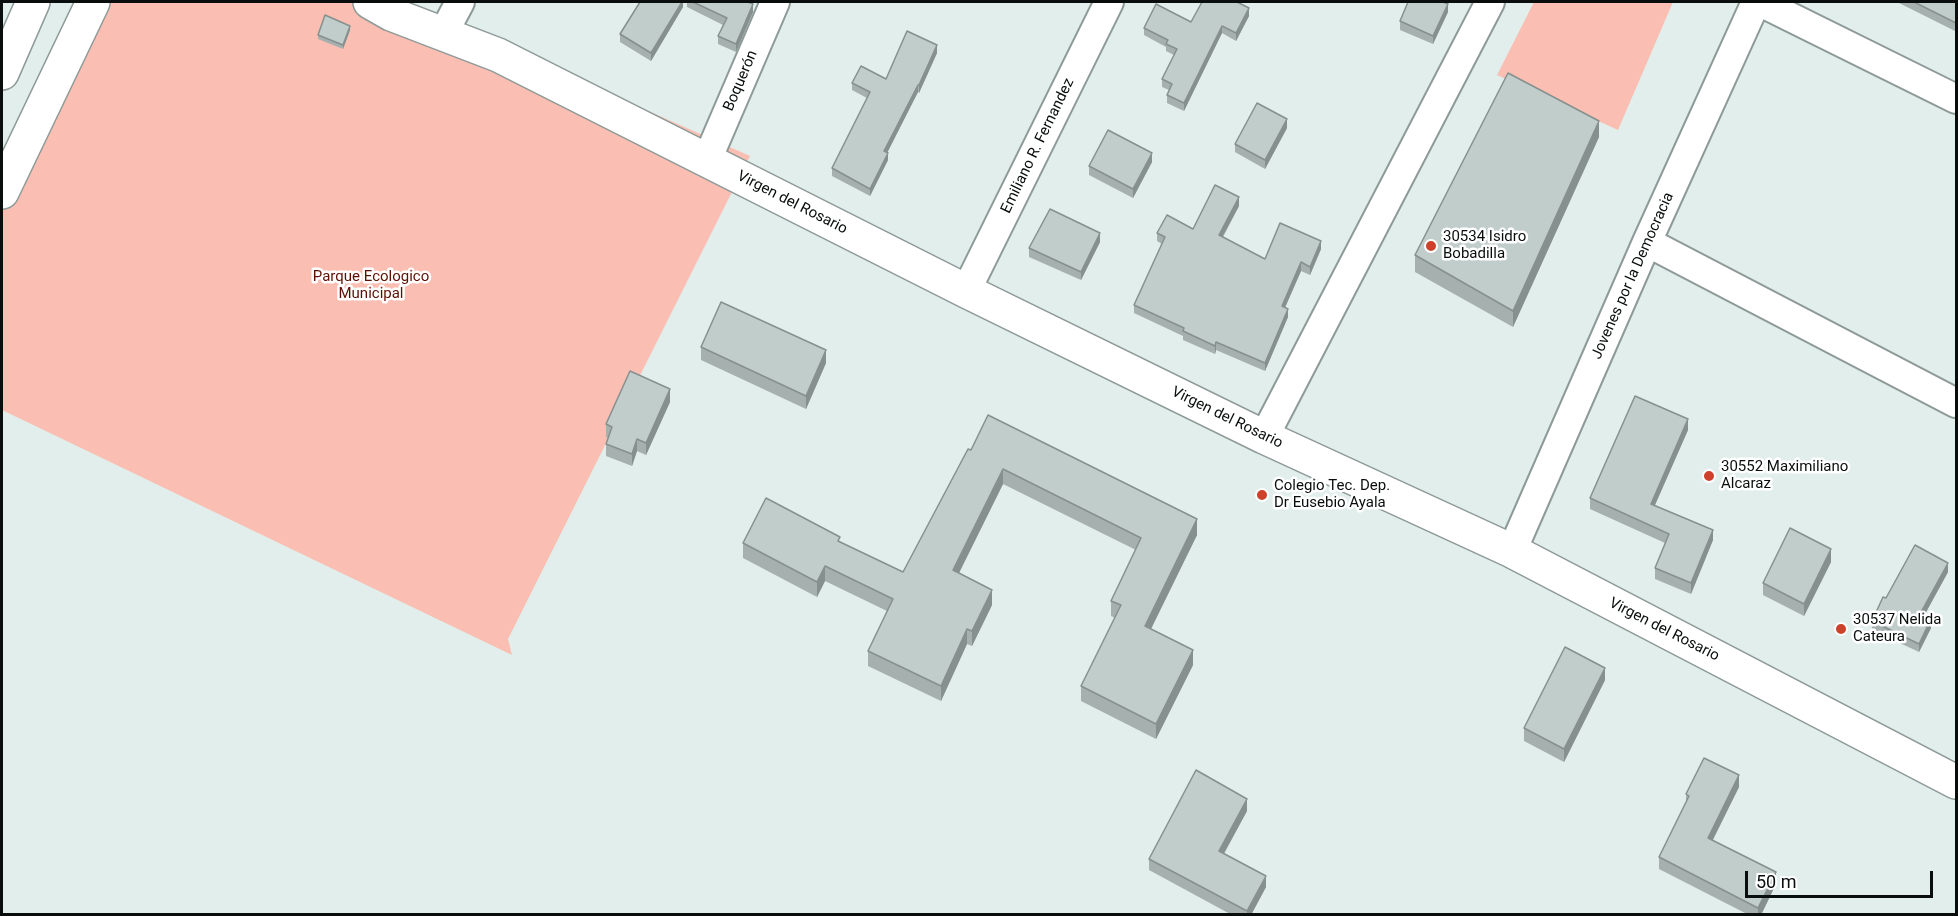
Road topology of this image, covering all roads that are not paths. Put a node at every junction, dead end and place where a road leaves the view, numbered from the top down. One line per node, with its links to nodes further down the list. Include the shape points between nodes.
1 (33, 2): 10 (street)
2 (93, 2): 13 (street)
3 (370, 2): 9 (street, via 391,14)
4 (420, 2): 9 (street)
5 (774, 2): 12 (street, Boquerón)
6 (1109, 2): 15 (street, Emiliano R. Fernandez)
7 (1490, 2): 17 (street)
8 (1758, 2): 11 (street); 14 (street, Jovenes por la Democracia)
9 (451, 19): 12 (street, Virgen del Rosario, via 498,55)
10 (2, 73)
11 (1956, 99)
12 (707, 160): 15 (street, Virgen del Rosario)
13 (2, 192)
14 (1647, 242): 16 (street); 18 (street, Jovenes por la Democracia)
15 (966, 291): 17 (street, Virgen del Rosario)
16 (1956, 403)
17 (1264, 437): 18 (street, Virgen del Rosario)
18 (1512, 551): 19 (street, Virgen del Rosario)
19 (1956, 782)

